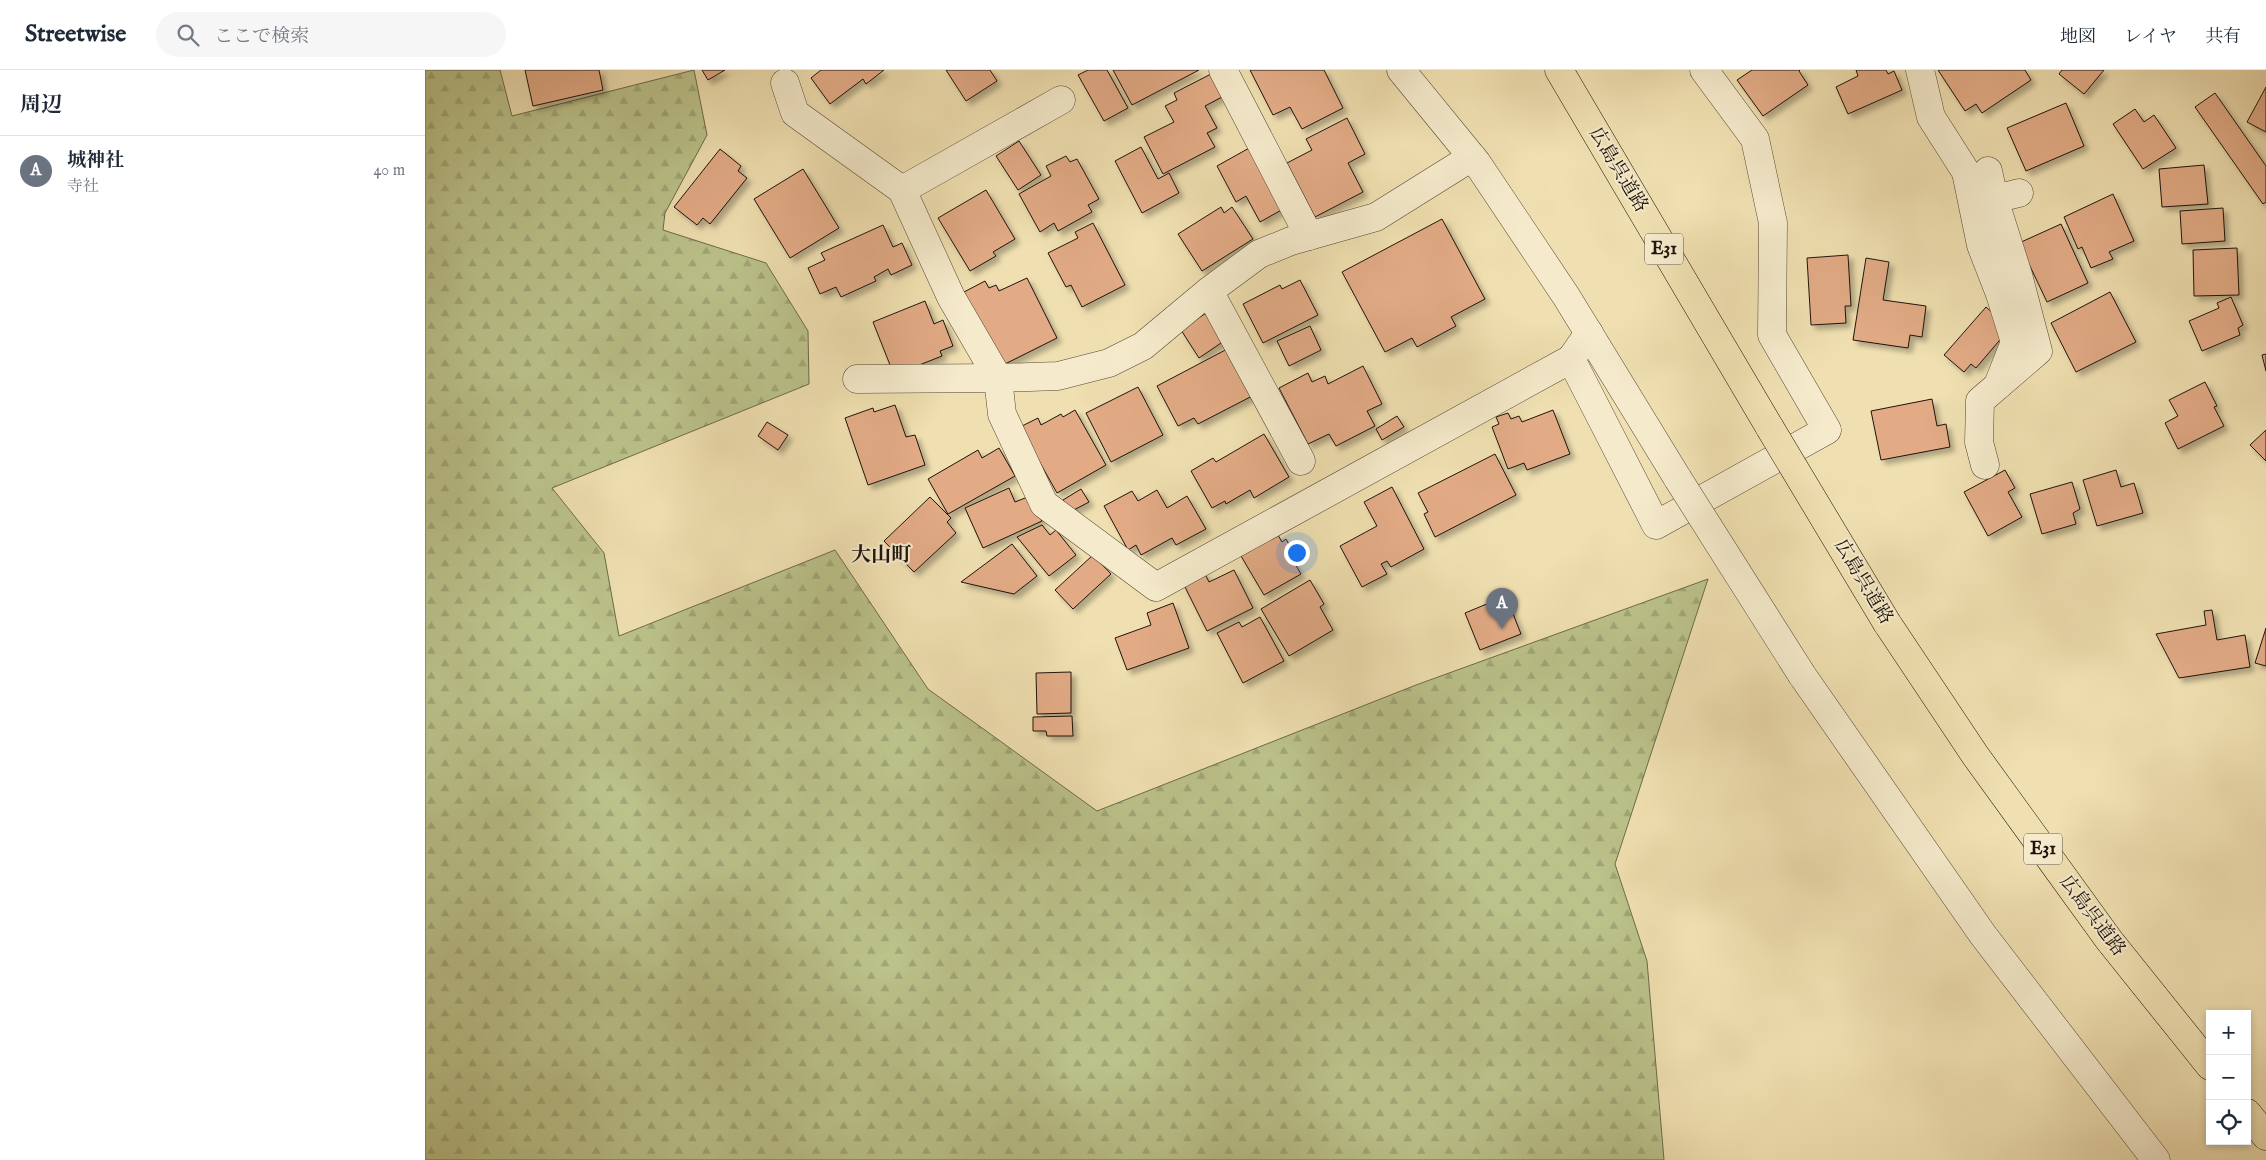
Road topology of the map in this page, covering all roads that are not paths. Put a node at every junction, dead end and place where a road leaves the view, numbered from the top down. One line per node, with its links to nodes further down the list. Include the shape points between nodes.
1 (1223, 70): 11 (street)
2 (1401, 70): 8 (street)
3 (1559, 70): 20 (highway, 広島呉道路 / E31, bridge, via 1887,623 1975,755 2109,940)
4 (1705, 70): 14 (street, via 1755,139 1773,223 1772,335 1827,430 1656,525)
5 (1919, 70): 17 (street, via 1931,117 1966,172 1981,245 2001,294 2015,342)
6 (785, 83): 10 (street, via 795,114)
7 (1061, 100): 10 (street)
8 (1472, 157): 11 (street, via 1376,217); 13 (street)
9 (1988, 171): 17 (street, via 2007,196 2018,275 2038,351)
10 (902, 190): 15 (street, via 951,298)
11 (1309, 236): 12 (street, via 1259,254)
12 (1209, 291): 15 (street, via 1143,346 1109,364 1058,376); 18 (street)
13 (1589, 333): 14 (street); 23 (street, bridge, via 1802,675 1983,934)
14 (1571, 359): 15 (street, via 1156,587 1043,504 1002,414)
15 (998, 378): 16 (street)
16 (857, 379)
17 (1998, 385): 19 (street, via 1980,401 1979,442)
18 (1301, 461)
19 (1985, 465)
20 (2206, 1061)
21 (2251, 1118): 22 (highway)
22 (2266, 1136)
23 (2156, 1160)

